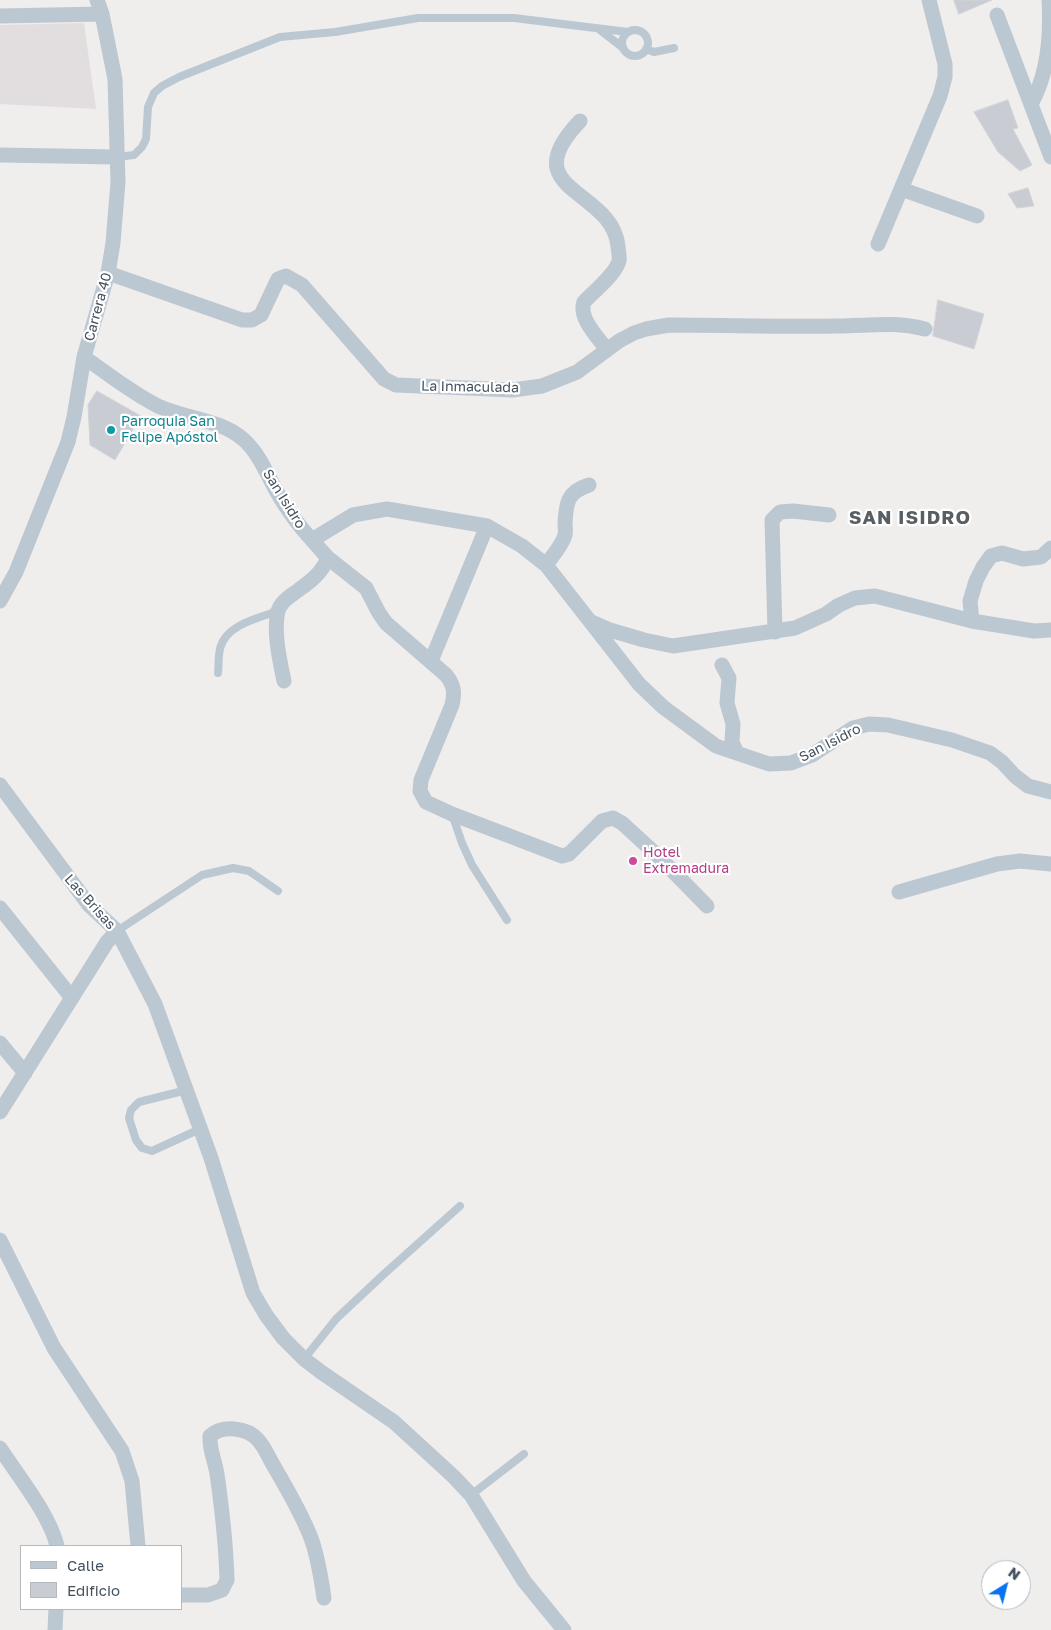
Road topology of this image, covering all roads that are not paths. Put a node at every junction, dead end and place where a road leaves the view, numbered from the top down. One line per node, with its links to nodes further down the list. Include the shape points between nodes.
1 (929, 0): 16 (street, via 945,64 945,77)
2 (1049, 0): 11 (street, via 1049,51 1039,89)
3 (99, 7): 5 (street); 14 (street, Carrera 40, via 115,79)
4 (997, 15): 11 (street)
5 (0, 16)
6 (599, 29): 7 (lane); 8 (lane); 14 (lane, via 514,18 418,18 335,32 280,37 162,86 154,93 148,107 146,140 142,147 134,155)
7 (628, 32): 8 (lane); 10 (lane, via 633,30 644,34 648,44)
8 (622, 46): 10 (lane, via 633,56)
9 (674, 48): 10 (lane, via 654,52)
10 (646, 49)
11 (1030, 104): 15 (street)
12 (580, 120): 21 (street, via 561,144 556,169 561,178 614,227 619,260 614,272 582,308 585,318)
13 (0, 156): 14 (street)
14 (117, 157): 19 (street, Carrera 40, via 116,216)
15 (1051, 157)
16 (901, 189): 17 (street); 18 (street)
17 (977, 216)
18 (878, 244)
19 (108, 273): 21 (street, La Inmaculada, via 242,320 252,320 261,315 278,279 286,276 302,285 384,379 396,384 513,390 542,386 577,372); 22 (street, Carrera 40)
20 (925, 329): 21 (street, La Inmaculada, via 905,324 669,325 634,333)
21 (607, 350)
22 (84, 357): 26 (street, San Isidro, via 158,406 214,423 245,441 262,463 298,525); 30 (street, Carrera 40, via 68,442 16,572)
23 (589, 485): 29 (street, via 578,488 571,495 566,506 565,535)
24 (829, 515): 35 (street, via 780,512 772,520)
25 (487, 526): 26 (street, San Isidro, via 387,509 353,515); 29 (street, San Isidro, via 522,546); 36 (street)
26 (312, 540): 28 (street)
27 (1051, 548): 33 (street, via 1041,557 1023,559 1002,553 991,556 976,581 970,601)
28 (328, 558): 31 (street, via 313,580 292,595); 36 (street, via 366,588 386,623)
29 (546, 565): 32 (street, San Isidro)
30 (0, 601)
31 (278, 611): 38 (lane, via 240,624 229,635 220,648); 39 (street, via 277,636)
32 (588, 620): 35 (street, San Isidro, via 610,630 673,646); 40 (street, San Isidro, via 639,684 663,707 716,746)
33 (972, 621): 34 (street, San Isidro, via 1034,631); 35 (street, San Isidro, via 875,596 854,598 795,628)
34 (1051, 630)
35 (775, 632)
36 (431, 662): 43 (street, via 453,684 455,694 421,780 420,791 426,802)
37 (722, 665): 40 (street, via 729,678 727,702 733,724 732,742)
38 (218, 674)
39 (284, 681)
40 (737, 753): 42 (street, San Isidro, via 769,764 791,763 812,756 853,728 869,724 888,725 990,752 1028,786)
41 (0, 785): 50 (street, Las Brisas, via 89,905)
42 (1051, 792)
43 (452, 814): 47 (street, via 562,856 569,854 602,822 613,818 622,822); 49 (lane, via 472,865)
44 (1051, 864): 46 (street, via 1020,861 997,864)
45 (278, 891): 50 (lane, via 249,871 233,868 202,874)
46 (899, 892)
47 (707, 906)
48 (0, 908): 51 (street)
49 (507, 920)
50 (117, 930): 51 (street); 54 (street, Las Brisas, via 156,1004)
51 (72, 998): 53 (street)
52 (0, 1043): 53 (street)
53 (25, 1073): 55 (street)
54 (187, 1090): 56 (street, Las Brisas); 56 (lane, via 139,1102 131,1110 129,1118 136,1140 142,1148 152,1151)
55 (0, 1112)
56 (200, 1129): 59 (street, Las Brisas, via 253,1293 283,1338)
57 (460, 1206): 59 (lane, via 336,1319)
58 (0, 1240): 64 (street, via 54,1348 122,1452 132,1480)
59 (304, 1359): 62 (street, Las Brisas, via 394,1422)
60 (0, 1448): 63 (street, via 45,1516)
61 (524, 1454): 62 (lane)
62 (471, 1495): 69 (street, Las Brisas, via 524,1581)
63 (58, 1545)
64 (138, 1545)
65 (182, 1595): 66 (street, via 208,1595 222,1590 226,1580 216,1465 209,1444 210,1436 216,1430 226,1429 241,1430 258,1439 268,1456 311,1538)
66 (324, 1598)
67 (56, 1610): 68 (street)
68 (55, 1630)
69 (564, 1630)

